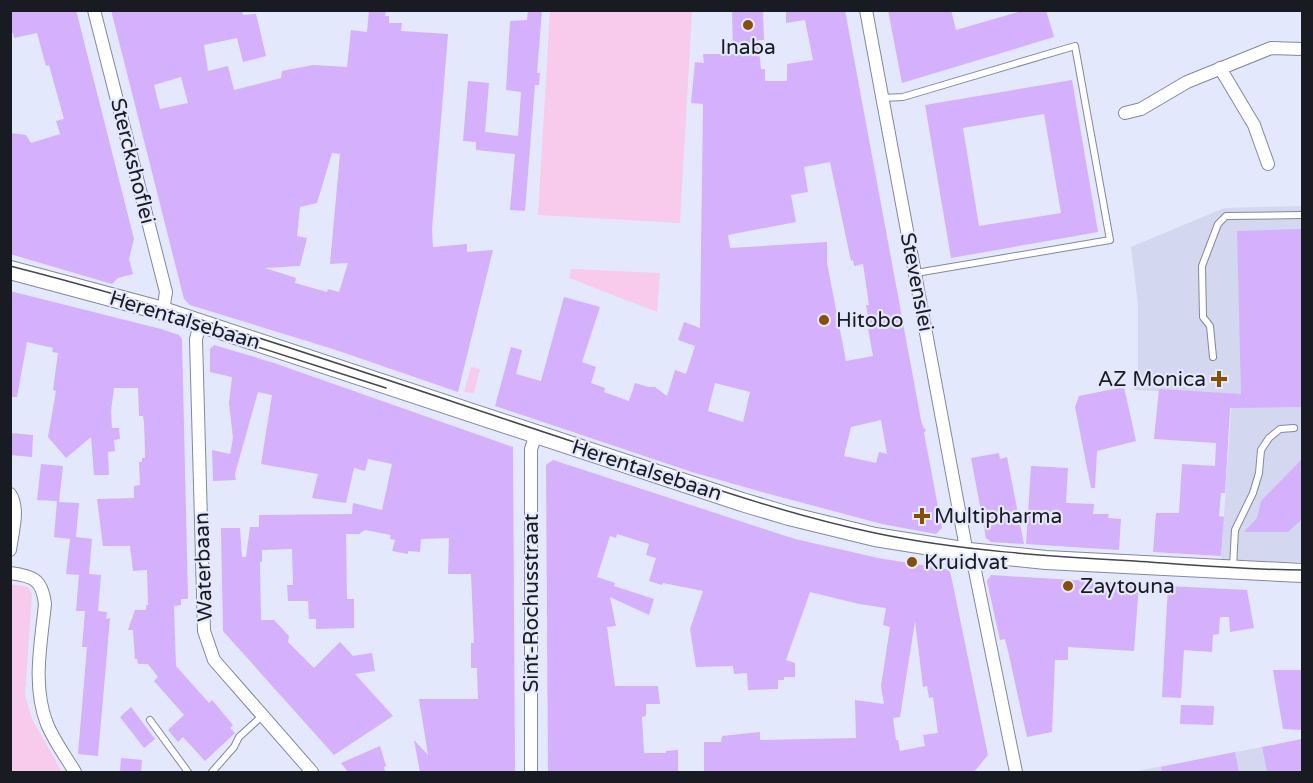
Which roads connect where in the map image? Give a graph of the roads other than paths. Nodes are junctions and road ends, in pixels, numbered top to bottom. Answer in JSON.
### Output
{"nodes":[{"id":1,"x":94,"y":10,"type":"edge"},
{"id":2,"x":866,"y":10,"type":"edge"},
{"id":3,"x":1302,"y":49,"type":"edge"},
{"id":4,"x":1220,"y":68,"type":"junction"},
{"id":5,"x":882,"y":98,"type":"junction"},
{"id":6,"x":1125,"y":113,"type":"dead end"},
{"id":7,"x":1268,"y":164,"type":"dead end"},
{"id":8,"x":1302,"y":215,"type":"edge"},
{"id":9,"x":10,"y":270,"type":"edge"},
{"id":10,"x":916,"y":273,"type":"junction"},
{"id":11,"x":163,"y":311,"type":"junction"},
{"id":12,"x":200,"y":324,"type":"junction"},
{"id":13,"x":1213,"y":357,"type":"dead end"},
{"id":14,"x":1294,"y":428,"type":"dead end"},
{"id":15,"x":536,"y":434,"type":"junction"},
{"id":16,"x":10,"y":494,"type":"edge"},
{"id":17,"x":10,"y":550,"type":"edge"},
{"id":18,"x":969,"y":552,"type":"junction"},
{"id":19,"x":1233,"y":571,"type":"junction"},
{"id":20,"x":10,"y":573,"type":"edge"},
{"id":21,"x":1302,"y":573,"type":"edge"},
{"id":22,"x":262,"y":716,"type":"junction"},
{"id":23,"x":150,"y":720,"type":"dead end"},
{"id":24,"x":75,"y":772,"type":"edge"},
{"id":25,"x":188,"y":772,"type":"edge"},
{"id":26,"x":212,"y":772,"type":"edge"},
{"id":27,"x":312,"y":772,"type":"edge"},
{"id":28,"x":531,"y":772,"type":"edge"},
{"id":29,"x":1016,"y":772,"type":"edge"}],
"edges":[{"from":1,"to":11,"type":"street","name":"Sterckshoflei"},
{"from":2,"to":5,"type":"street","name":"Stevenslei"},
{"from":3,"to":4,"type":"street"},
{"from":4,"to":6,"type":"street"},
{"from":4,"to":7,"type":"street"},
{"from":5,"to":10,"type":"street","name":"Stevenslei"},
{"from":5,"to":10,"type":"lane"},
{"from":8,"to":13,"type":"lane"},
{"from":9,"to":11,"type":"street","name":"Herentalsebaan"},
{"from":10,"to":18,"type":"street","name":"Stevenslei"},
{"from":11,"to":12,"type":"street","name":"Herentalsebaan"},
{"from":12,"to":15,"type":"street","name":"Herentalsebaan"},
{"from":12,"to":22,"type":"street","name":"Waterbaan"},
{"from":14,"to":19,"type":"lane"},
{"from":15,"to":18,"type":"street","name":"Herentalsebaan"},
{"from":15,"to":28,"type":"street","name":"Sint-Rochusstraat"},
{"from":16,"to":17,"type":"street"},
{"from":18,"to":19,"type":"street","name":"Herentalsebaan"},
{"from":18,"to":29,"type":"street","name":"Stevenslei"},
{"from":19,"to":21,"type":"street","name":"Herentalsebaan"},
{"from":20,"to":24,"type":"street"},
{"from":22,"to":26,"type":"lane"},
{"from":22,"to":27,"type":"street","name":"Waterbaan"},
{"from":23,"to":25,"type":"lane"}]}
